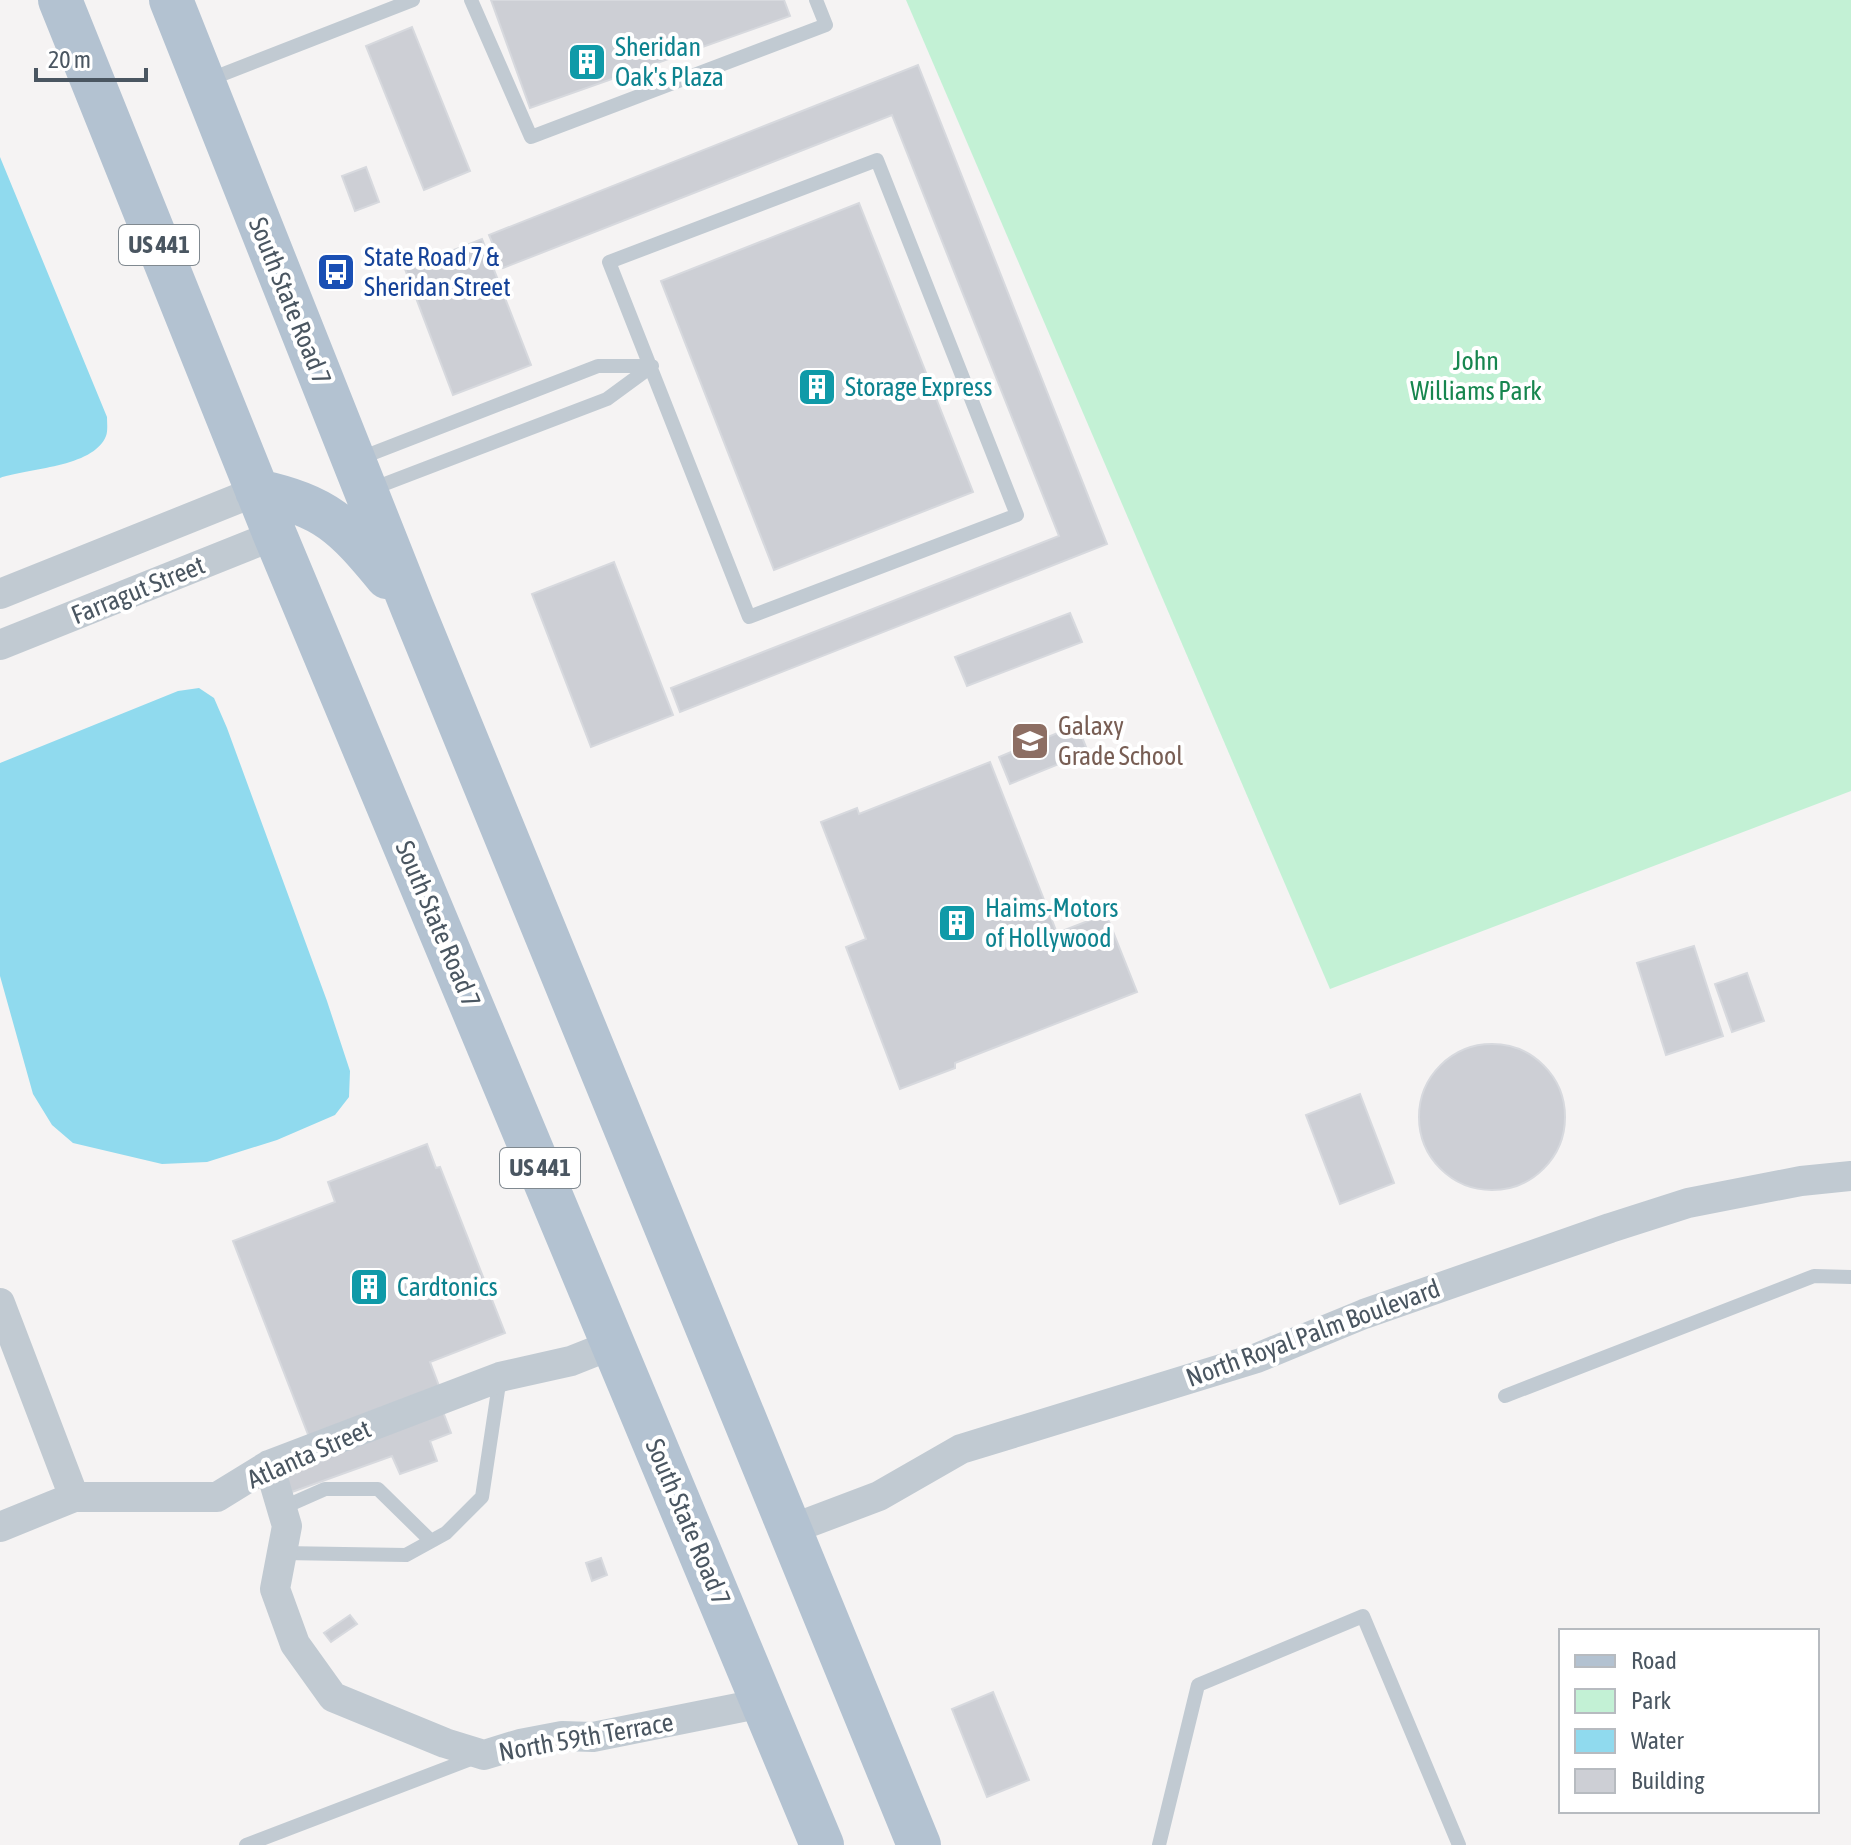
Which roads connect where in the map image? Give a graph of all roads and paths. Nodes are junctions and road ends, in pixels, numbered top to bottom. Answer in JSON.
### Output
{"nodes":[{"id":1,"x":60,"y":0,"type":"edge"},
{"id":2,"x":171,"y":0,"type":"edge"},
{"id":3,"x":413,"y":0,"type":"edge"},
{"id":4,"x":471,"y":0,"type":"edge"},
{"id":5,"x":816,"y":0,"type":"edge"},
{"id":6,"x":204,"y":82,"type":"junction"},
{"id":7,"x":652,"y":366,"type":"junction"},
{"id":8,"x":360,"y":476,"type":"junction"},
{"id":9,"x":257,"y":491,"type":"junction"},
{"id":10,"x":275,"y":535,"type":"junction"},
{"id":11,"x":0,"y":594,"type":"edge"},
{"id":12,"x":412,"y":607,"type":"junction"},
{"id":13,"x":0,"y":645,"type":"edge"},
{"id":14,"x":1851,"y":1176,"type":"edge"},
{"id":15,"x":1851,"y":1277,"type":"edge"},
{"id":16,"x":0,"y":1303,"type":"edge"},
{"id":17,"x":614,"y":1344,"type":"junction"},
{"id":18,"x":500,"y":1377,"type":"junction"},
{"id":19,"x":1505,"y":1396,"type":"dead end"},
{"id":20,"x":269,"y":1465,"type":"junction"},
{"id":21,"x":74,"y":1497,"type":"junction"},
{"id":22,"x":282,"y":1508,"type":"junction"},
{"id":23,"x":0,"y":1527,"type":"edge"},
{"id":24,"x":789,"y":1530,"type":"junction"},
{"id":25,"x":431,"y":1541,"type":"junction"},
{"id":26,"x":282,"y":1553,"type":"junction"},
{"id":27,"x":763,"y":1703,"type":"junction"},
{"id":28,"x":484,"y":1755,"type":"junction"},
{"id":29,"x":246,"y":1845,"type":"edge"},
{"id":30,"x":822,"y":1845,"type":"edge"},
{"id":31,"x":919,"y":1845,"type":"edge"},
{"id":32,"x":1159,"y":1845,"type":"edge"},
{"id":33,"x":1459,"y":1845,"type":"edge"}],
"edges":[{"from":1,"to":9,"type":"main road","name":"South State Road 7","number":"US 441"},
{"from":2,"to":6,"type":"main road","name":"South State Road 7"},
{"from":3,"to":6,"type":"lane"},
{"from":4,"to":5,"type":"lane"},
{"from":6,"to":8,"type":"main road","name":"South State Road 7"},
{"from":7,"to":7,"type":"lane"},
{"from":7,"to":8,"type":"lane"},
{"from":7,"to":8,"type":"lane"},
{"from":8,"to":12,"type":"main road","name":"South State Road 7"},
{"from":9,"to":10,"type":"main road","name":"South State Road 7","number":"US 441"},
{"from":9,"to":11,"type":"street","name":"Farragut Street"},
{"from":9,"to":12,"type":"main road"},
{"from":10,"to":13,"type":"street","name":"Farragut Street"},
{"from":10,"to":17,"type":"main road","name":"South State Road 7","number":"US 441"},
{"from":12,"to":24,"type":"main road","name":"South State Road 7"},
{"from":14,"to":24,"type":"street","name":"North Royal Palm Boulevard"},
{"from":15,"to":19,"type":"lane"},
{"from":16,"to":21,"type":"street"},
{"from":17,"to":18,"type":"street","name":"Atlanta Street"},
{"from":17,"to":27,"type":"main road","name":"South State Road 7","number":"US 441"},
{"from":18,"to":20,"type":"street","name":"Atlanta Street"},
{"from":18,"to":25,"type":"lane"},
{"from":20,"to":21,"type":"street","name":"Atlanta Street"},
{"from":20,"to":22,"type":"street","name":"North 59th Terrace"},
{"from":21,"to":23,"type":"street","name":"Atlanta Street"},
{"from":22,"to":25,"type":"lane"},
{"from":22,"to":26,"type":"street","name":"North 59th Terrace"},
{"from":24,"to":31,"type":"main road","name":"South State Road 7"},
{"from":25,"to":26,"type":"lane"},
{"from":26,"to":28,"type":"street","name":"North 59th Terrace"},
{"from":27,"to":28,"type":"street","name":"North 59th Terrace"},
{"from":27,"to":30,"type":"main road","name":"South State Road 7","number":"US 441"},
{"from":28,"to":29,"type":"lane"},
{"from":32,"to":33,"type":"lane"}]}
